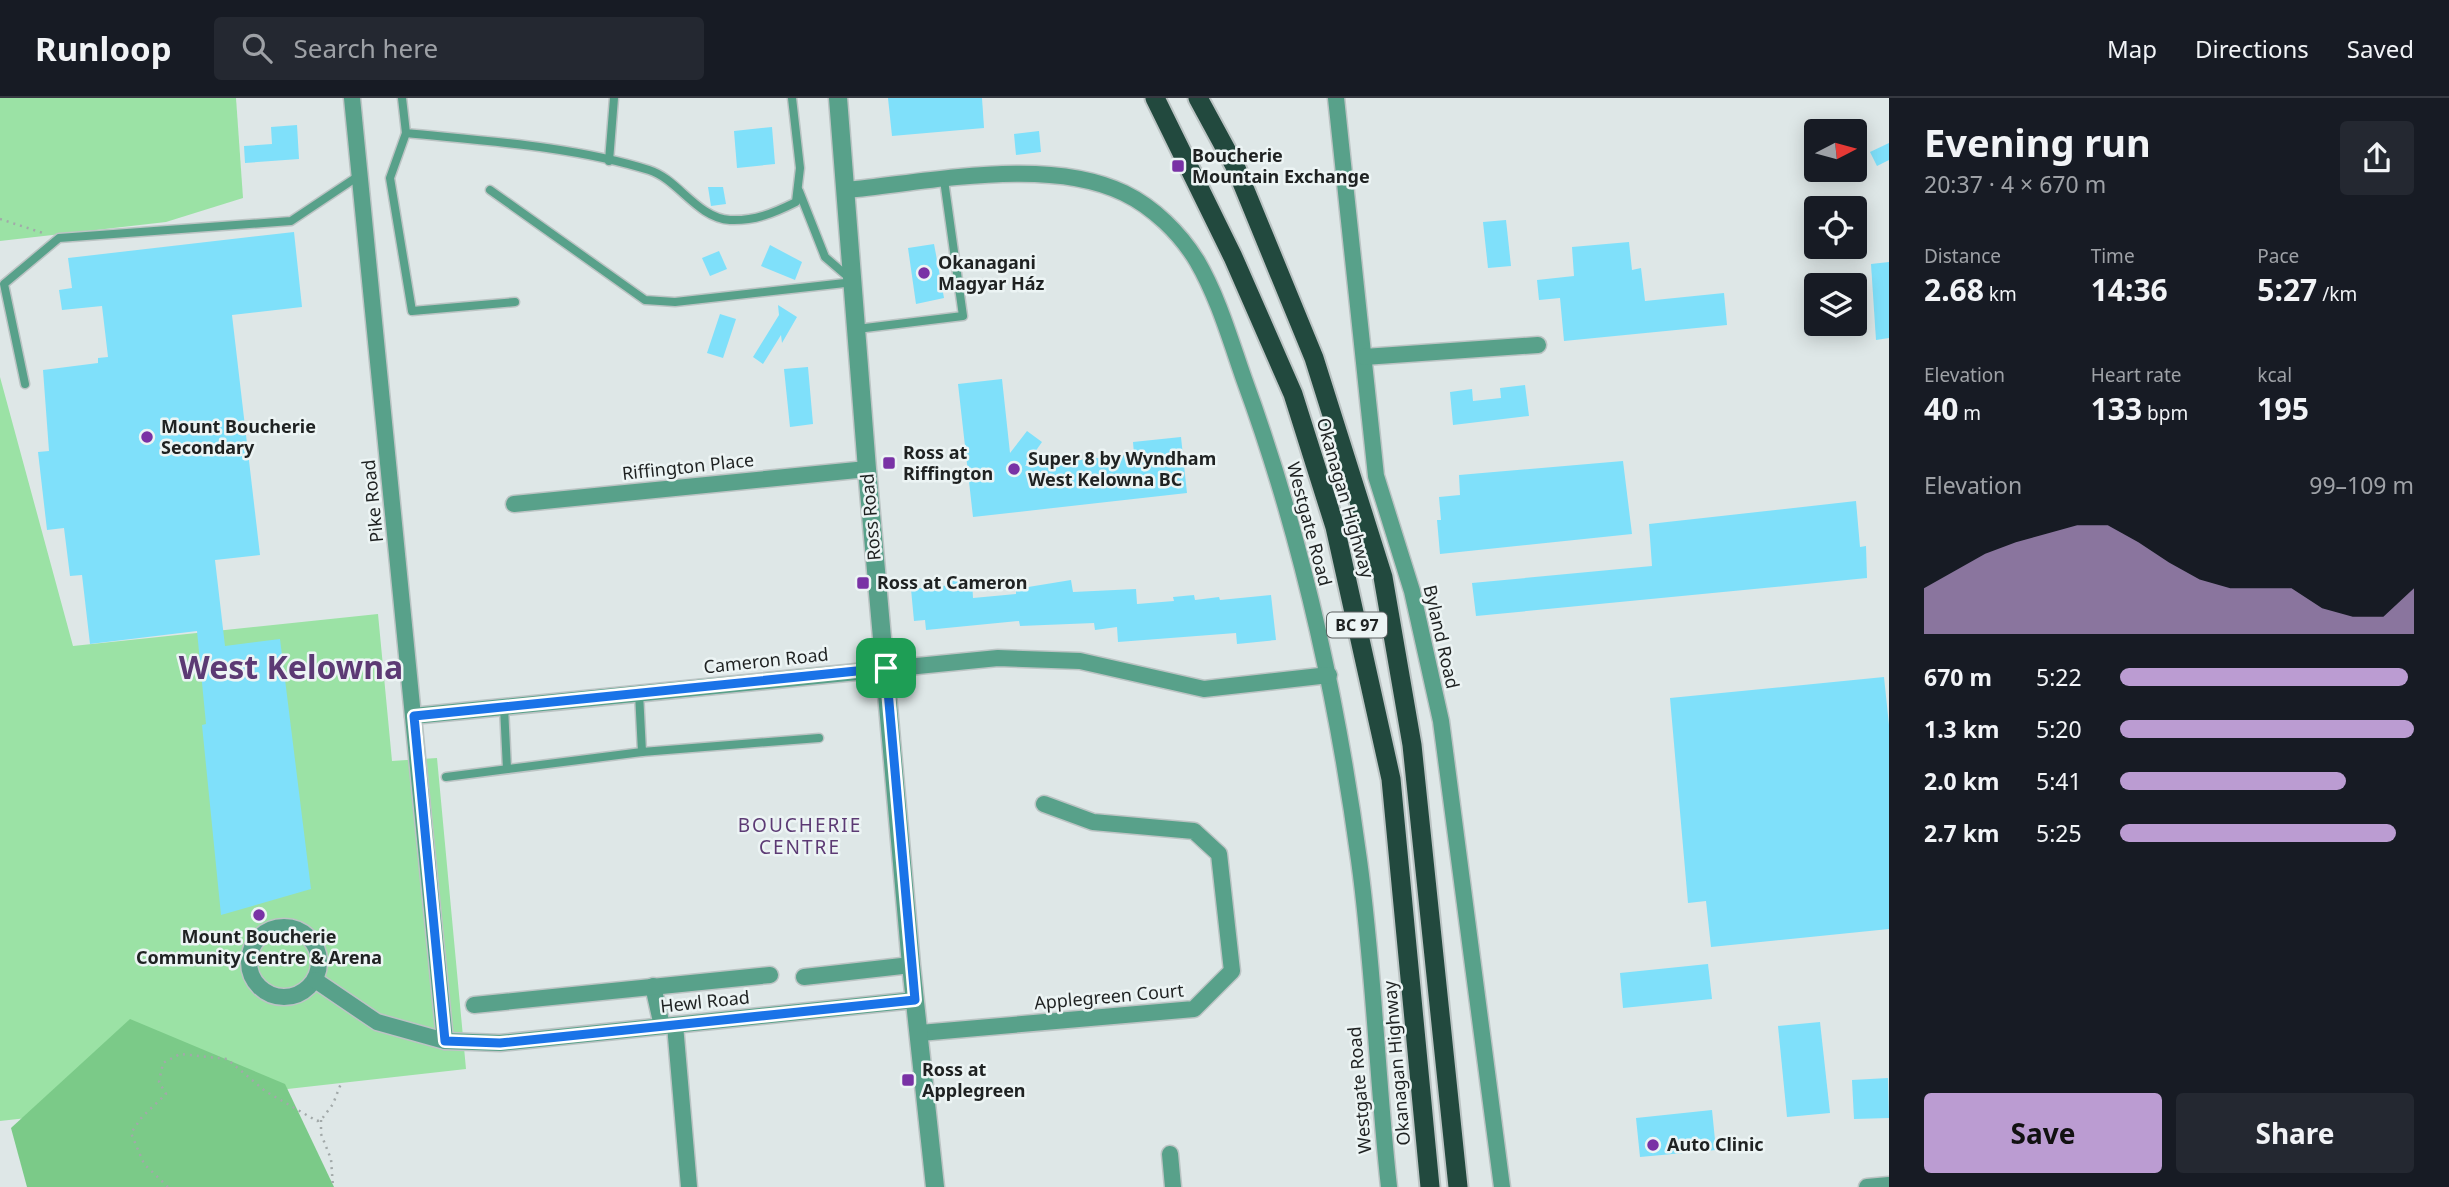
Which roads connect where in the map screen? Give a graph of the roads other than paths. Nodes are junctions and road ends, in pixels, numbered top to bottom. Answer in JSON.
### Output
{"nodes":[{"id":1,"x":352,"y":98,"type":"edge"},
{"id":2,"x":402,"y":98,"type":"edge"},
{"id":3,"x":614,"y":98,"type":"edge"},
{"id":4,"x":792,"y":98,"type":"edge"},
{"id":5,"x":838,"y":98,"type":"edge"},
{"id":6,"x":1155,"y":98,"type":"edge"},
{"id":7,"x":1198,"y":98,"type":"edge"},
{"id":8,"x":1336,"y":98,"type":"edge"},
{"id":9,"x":406,"y":133,"type":"junction"},
{"id":10,"x":609,"y":161,"type":"junction"},
{"id":11,"x":359,"y":175,"type":"junction"},
{"id":12,"x":944,"y":180,"type":"junction"},
{"id":13,"x":797,"y":189,"type":"junction"},
{"id":14,"x":490,"y":190,"type":"dead end"},
{"id":15,"x":847,"y":190,"type":"junction"},
{"id":16,"x":853,"y":282,"type":"junction"},
{"id":17,"x":514,"y":302,"type":"dead end"},
{"id":18,"x":857,"y":329,"type":"junction"},
{"id":19,"x":1538,"y":345,"type":"dead end"},
{"id":20,"x":1364,"y":357,"type":"junction"},
{"id":21,"x":25,"y":384,"type":"dead end"},
{"id":22,"x":867,"y":469,"type":"junction"},
{"id":23,"x":514,"y":504,"type":"dead end"},
{"id":24,"x":886,"y":668,"type":"junction"},
{"id":25,"x":1329,"y":675,"type":"junction"},
{"id":26,"x":639,"y":693,"type":"junction"},
{"id":27,"x":504,"y":707,"type":"junction"},
{"id":28,"x":414,"y":716,"type":"junction"},
{"id":29,"x":819,"y":738,"type":"dead end"},
{"id":30,"x":642,"y":752,"type":"junction"},
{"id":31,"x":507,"y":769,"type":"junction"},
{"id":32,"x":446,"y":777,"type":"dead end"},
{"id":33,"x":1044,"y":804,"type":"dead end"},
{"id":34,"x":911,"y":965,"type":"junction"},
{"id":35,"x":770,"y":975,"type":"dead end"},
{"id":36,"x":804,"y":976,"type":"dead end"},
{"id":37,"x":315,"y":980,"type":"junction"},
{"id":38,"x":653,"y":986,"type":"junction"},
{"id":39,"x":915,"y":1000,"type":"junction"},
{"id":40,"x":474,"y":1005,"type":"dead end"},
{"id":41,"x":668,"y":1026,"type":"junction"},
{"id":42,"x":920,"y":1033,"type":"junction"},
{"id":43,"x":445,"y":1041,"type":"junction"},
{"id":44,"x":1170,"y":1154,"type":"dead end"},
{"id":45,"x":1889,"y":1185,"type":"edge"},
{"id":46,"x":689,"y":1187,"type":"edge"},
{"id":47,"x":935,"y":1187,"type":"edge"},
{"id":48,"x":1173,"y":1187,"type":"edge"},
{"id":49,"x":1389,"y":1187,"type":"edge"},
{"id":50,"x":1430,"y":1187,"type":"edge"},
{"id":51,"x":1458,"y":1187,"type":"edge"},
{"id":52,"x":1502,"y":1187,"type":"edge"},
{"id":53,"x":1867,"y":1187,"type":"edge"}],
"edges":[{"from":1,"to":11,"type":"street","name":"Pike Road"},
{"from":2,"to":9,"type":"lane"},
{"from":3,"to":10,"type":"lane"},
{"from":4,"to":13,"type":"lane"},
{"from":5,"to":15,"type":"street","name":"Ross Road"},
{"from":6,"to":50,"type":"highway","name":"Okanagan Highway","number":"BC 97"},
{"from":7,"to":51,"type":"highway","name":"Okanagan Highway","number":"BC 97"},
{"from":8,"to":20,"type":"street","name":"Byland Road"},
{"from":9,"to":10,"type":"lane"},
{"from":9,"to":17,"type":"lane"},
{"from":10,"to":13,"type":"lane"},
{"from":11,"to":21,"type":"lane"},
{"from":11,"to":28,"type":"street","name":"Pike Road"},
{"from":12,"to":15,"type":"street","name":"Westgate Road"},
{"from":12,"to":18,"type":"lane"},
{"from":12,"to":25,"type":"street","name":"Westgate Road"},
{"from":13,"to":16,"type":"lane"},
{"from":14,"to":16,"type":"lane"},
{"from":15,"to":16,"type":"street","name":"Ross Road"},
{"from":16,"to":18,"type":"street","name":"Ross Road"},
{"from":18,"to":22,"type":"street","name":"Ross Road"},
{"from":19,"to":20,"type":"street"},
{"from":20,"to":52,"type":"street","name":"Byland Road"},
{"from":22,"to":23,"type":"street","name":"Riffington Place"},
{"from":22,"to":24,"type":"street","name":"Ross Road"},
{"from":24,"to":25,"type":"street","name":"Cameron Road"},
{"from":24,"to":26,"type":"street","name":"Cameron Road"},
{"from":24,"to":34,"type":"street","name":"Ross Road"},
{"from":25,"to":49,"type":"street","name":"Westgate Road"},
{"from":26,"to":27,"type":"street","name":"Cameron Road"},
{"from":26,"to":30,"type":"lane"},
{"from":27,"to":28,"type":"street","name":"Cameron Road"},
{"from":27,"to":31,"type":"lane"},
{"from":28,"to":43,"type":"street","name":"Pike Road"},
{"from":29,"to":30,"type":"lane"},
{"from":30,"to":31,"type":"lane"},
{"from":31,"to":32,"type":"lane"},
{"from":33,"to":42,"type":"street","name":"Applegreen Court"},
{"from":34,"to":36,"type":"street"},
{"from":34,"to":39,"type":"street","name":"Ross Road"},
{"from":35,"to":38,"type":"street","name":"Hewl Road"},
{"from":37,"to":37,"type":"street"},
{"from":37,"to":43,"type":"street","name":"Hewl Road"},
{"from":38,"to":40,"type":"street","name":"Hewl Road"},
{"from":38,"to":41,"type":"street"},
{"from":39,"to":41,"type":"street","name":"Hewl Road"},
{"from":39,"to":42,"type":"street","name":"Ross Road"},
{"from":41,"to":43,"type":"street","name":"Hewl Road"},
{"from":41,"to":46,"type":"street"},
{"from":42,"to":47,"type":"street","name":"Ross Road"},
{"from":44,"to":48,"type":"street"},
{"from":45,"to":53,"type":"street"}]}
